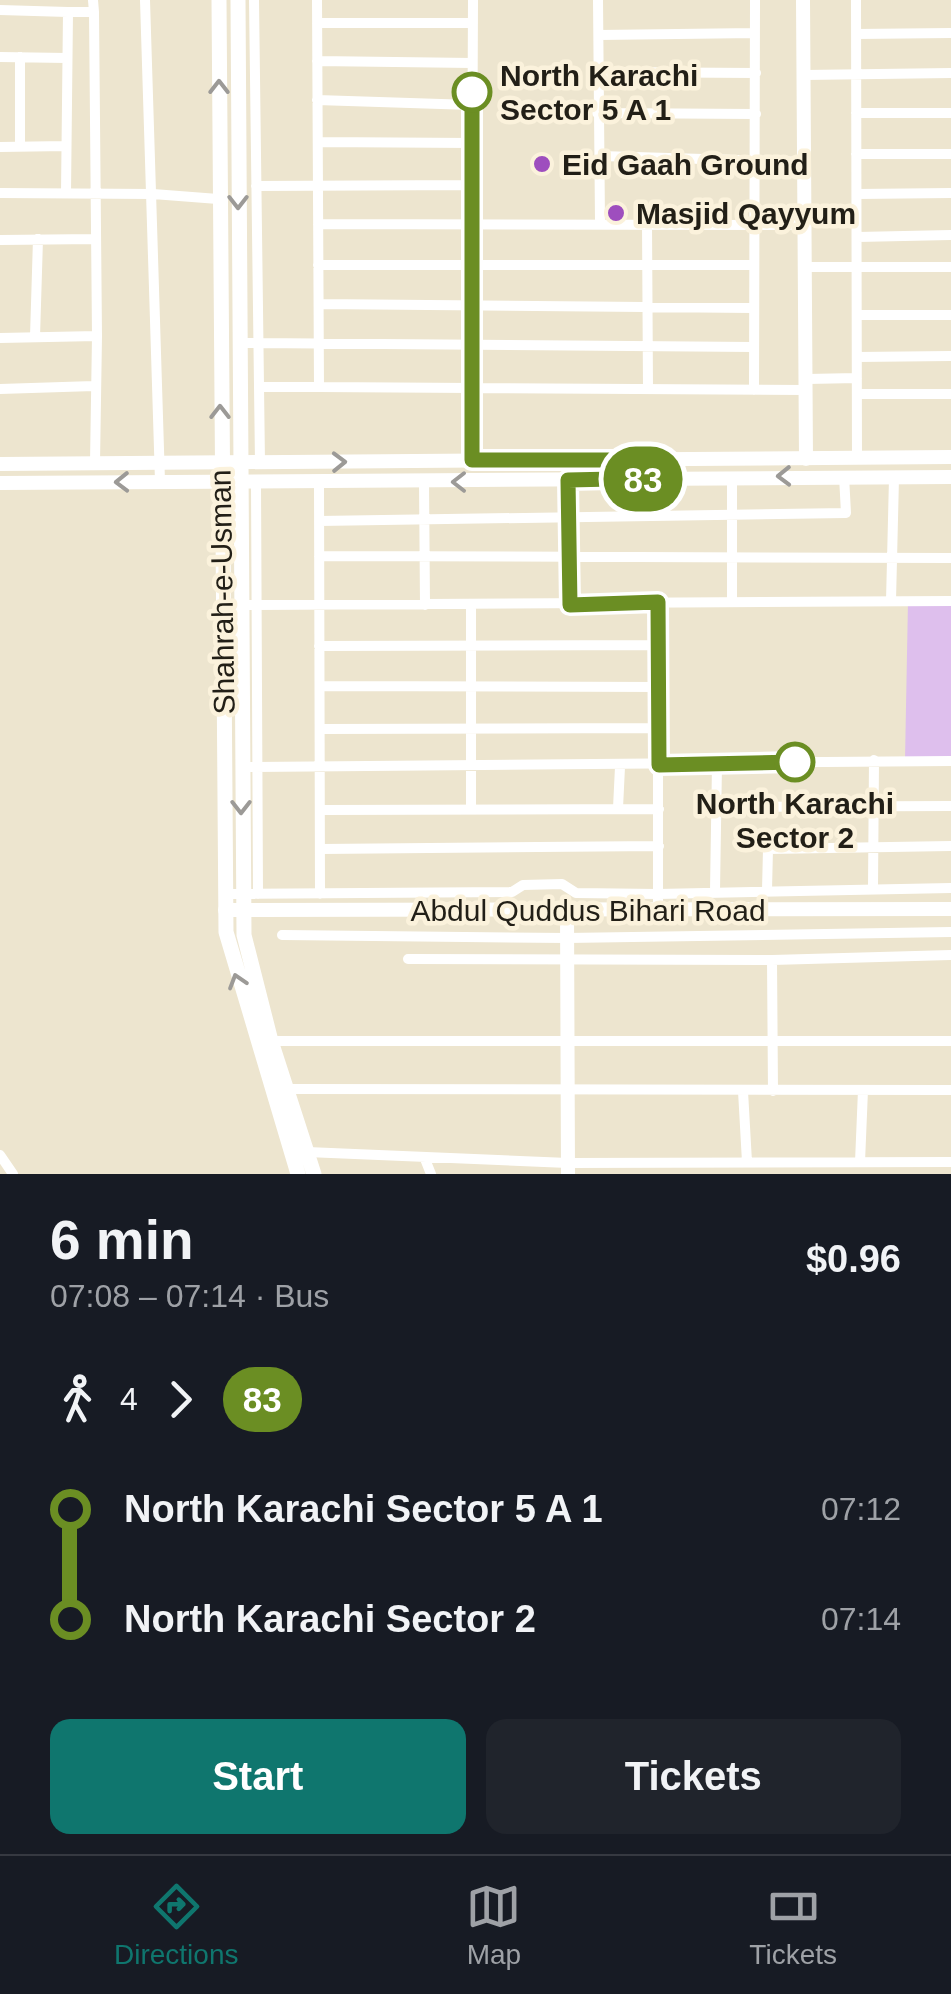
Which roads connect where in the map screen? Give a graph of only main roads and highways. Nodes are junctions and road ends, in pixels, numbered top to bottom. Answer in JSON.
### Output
{"nodes":[{"id":1,"x":219,"y":0,"type":"edge"},
{"id":2,"x":238,"y":0,"type":"edge"},
{"id":3,"x":803,"y":0,"type":"edge"},
{"id":4,"x":916,"y":457,"type":"junction"},
{"id":5,"x":951,"y":457,"type":"edge"},
{"id":6,"x":806,"y":459,"type":"junction"},
{"id":7,"x":658,"y":460,"type":"junction"},
{"id":8,"x":397,"y":461,"type":"junction"},
{"id":9,"x":241,"y":463,"type":"junction"},
{"id":10,"x":0,"y":464,"type":"edge"},
{"id":11,"x":220,"y":464,"type":"junction"},
{"id":12,"x":951,"y":476,"type":"edge"},
{"id":13,"x":916,"y":477,"type":"junction"},
{"id":14,"x":659,"y":478,"type":"junction"},
{"id":15,"x":398,"y":482,"type":"junction"},
{"id":16,"x":0,"y":483,"type":"edge"},
{"id":17,"x":219,"y":483,"type":"junction"},
{"id":18,"x":249,"y":483,"type":"junction"},
{"id":19,"x":238,"y":900,"type":"junction"},
{"id":20,"x":951,"y":909,"type":"edge"},
{"id":21,"x":567,"y":912,"type":"junction"},
{"id":22,"x":568,"y":1168,"type":"edge"},
{"id":23,"x":298,"y":1174,"type":"edge"},
{"id":24,"x":314,"y":1174,"type":"edge"}],
"edges":[{"from":11,"to":1,"type":"main road","name":"Shahrah-e-Usman","one_way":true},
{"from":2,"to":9,"type":"main road","name":"Shahrah-e-Usman","one_way":true},
{"from":3,"to":6,"type":"main road"},
{"from":4,"to":5,"type":"main road"},
{"from":4,"to":6,"type":"main road"},
{"from":4,"to":13,"type":"main road"},
{"from":6,"to":7,"type":"main road"},
{"from":7,"to":8,"type":"main road"},
{"from":7,"to":14,"type":"main road"},
{"from":9,"to":8,"type":"main road","one_way":true},
{"from":8,"to":15,"type":"main road"},
{"from":9,"to":11,"type":"main road"},
{"from":9,"to":18,"type":"main road","name":"Shahrah-e-Usman"},
{"from":10,"to":11,"type":"main road"},
{"from":11,"to":17,"type":"main road","name":"Shahrah-e-Usman"},
{"from":12,"to":13,"type":"main road"},
{"from":13,"to":14,"type":"main road","one_way":true},
{"from":14,"to":15,"type":"main road","one_way":true},
{"from":15,"to":18,"type":"main road"},
{"from":17,"to":16,"type":"main road","one_way":true},
{"from":17,"to":18,"type":"main road"},
{"from":17,"to":19,"type":"main road","name":"Shahrah-e-Usman"},
{"from":18,"to":19,"type":"main road","name":"Shahrah-e-Usman"},
{"from":19,"to":21,"type":"main road","name":"Abdul Quddus Bihari Road"},
{"from":23,"to":19,"type":"main road","name":"Shahrah-e-Usman","one_way":true},
{"from":19,"to":24,"type":"main road","name":"Shahrah-e-Usman"},
{"from":20,"to":21,"type":"main road","name":"Abdul Quddus Bihari Road"},
{"from":21,"to":22,"type":"main road"}]}
